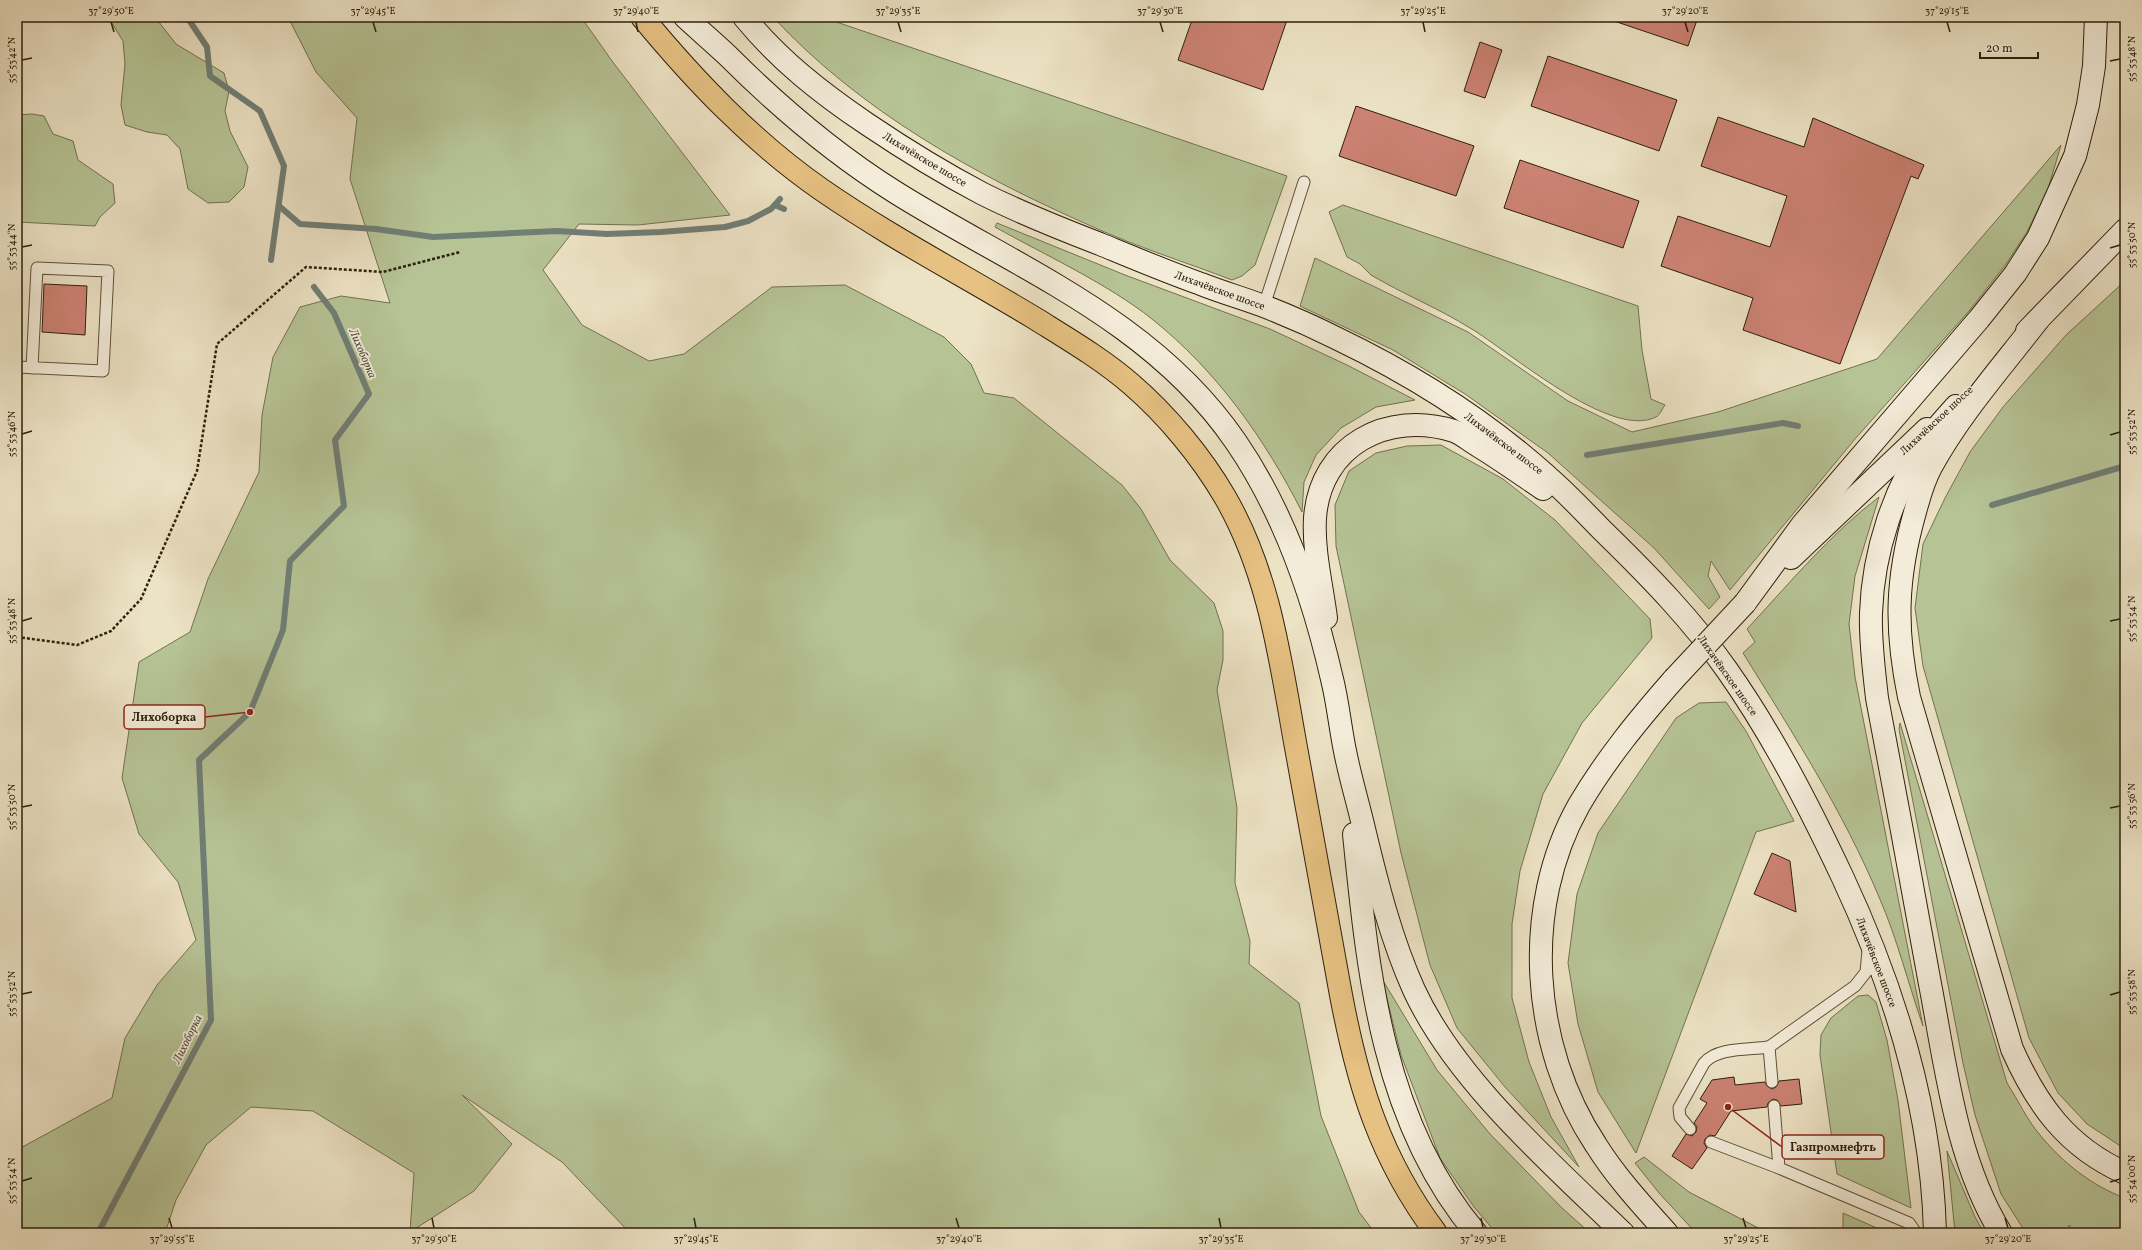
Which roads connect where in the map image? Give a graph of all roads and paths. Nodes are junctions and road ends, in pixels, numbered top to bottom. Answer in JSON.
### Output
{"nodes":[{"id":1,"x":642,"y":17,"type":"edge"},
{"id":2,"x":685,"y":17,"type":"edge"},
{"id":3,"x":696,"y":17,"type":"edge"},
{"id":4,"x":744,"y":17,"type":"edge"},
{"id":5,"x":2096,"y":17,"type":"edge"},
{"id":6,"x":726,"y":54,"type":"junction"},
{"id":7,"x":1304,"y":182,"type":"dead end"},
{"id":8,"x":2125,"y":230,"type":"edge"},
{"id":9,"x":460,"y":252,"type":"dead end"},
{"id":10,"x":1264,"y":306,"type":"junction"},
{"id":11,"x":2038,"y":320,"type":"junction"},
{"id":12,"x":17,"y":367,"type":"edge"},
{"id":13,"x":32,"y":368,"type":"junction"},
{"id":14,"x":1971,"y":388,"type":"junction"},
{"id":15,"x":1598,"y":526,"type":"junction"},
{"id":16,"x":1747,"y":601,"type":"junction"},
{"id":17,"x":17,"y":636,"type":"edge"},
{"id":18,"x":1333,"y":680,"type":"junction"},
{"id":19,"x":1345,"y":751,"type":"junction"},
{"id":20,"x":1862,"y":923,"type":"junction"},
{"id":21,"x":1769,"y":1048,"type":"junction"},
{"id":22,"x":1772,"y":1082,"type":"dead end"},
{"id":23,"x":1774,"y":1106,"type":"dead end"},
{"id":24,"x":1690,"y":1129,"type":"dead end"},
{"id":25,"x":1711,"y":1142,"type":"dead end"},
{"id":26,"x":1779,"y":1168,"type":"junction"},
{"id":27,"x":2125,"y":1173,"type":"edge"},
{"id":28,"x":1436,"y":1233,"type":"edge"},
{"id":29,"x":1476,"y":1233,"type":"edge"},
{"id":30,"x":1623,"y":1233,"type":"edge"},
{"id":31,"x":1667,"y":1233,"type":"edge"},
{"id":32,"x":1916,"y":1233,"type":"edge"},
{"id":33,"x":1935,"y":1233,"type":"edge"},
{"id":34,"x":2001,"y":1233,"type":"edge"}],
"edges":[{"from":1,"to":28,"type":"highway"},
{"from":2,"to":6,"type":"main road"},
{"from":3,"to":6,"type":"main road"},
{"from":4,"to":10,"type":"main road","name":"Лихачёвское шоссе"},
{"from":5,"to":16,"type":"main road"},
{"from":6,"to":18,"type":"main road"},
{"from":7,"to":10,"type":"lane"},
{"from":8,"to":11,"type":"main road","name":"Лихачёвское шоссе"},
{"from":9,"to":17,"type":"path"},
{"from":10,"to":15,"type":"main road","name":"Лихачёвское шоссе"},
{"from":11,"to":14,"type":"main road","name":"Лихачёвское шоссе"},
{"from":11,"to":27,"type":"main road"},
{"from":12,"to":13,"type":"lane"},
{"from":13,"to":13,"type":"lane"},
{"from":14,"to":16,"type":"main road","name":"Лихачёвское шоссе"},
{"from":14,"to":34,"type":"main road"},
{"from":15,"to":18,"type":"main road"},
{"from":15,"to":20,"type":"main road","name":"Лихачёвское шоссе"},
{"from":16,"to":31,"type":"main road","bridge":true},
{"from":18,"to":19,"type":"main road"},
{"from":19,"to":29,"type":"main road"},
{"from":19,"to":30,"type":"main road"},
{"from":20,"to":21,"type":"lane"},
{"from":20,"to":33,"type":"main road","name":"Лихачёвское шоссе"},
{"from":21,"to":22,"type":"lane"},
{"from":21,"to":24,"type":"lane"},
{"from":23,"to":26,"type":"lane"},
{"from":25,"to":26,"type":"lane"},
{"from":26,"to":32,"type":"lane"}]}
